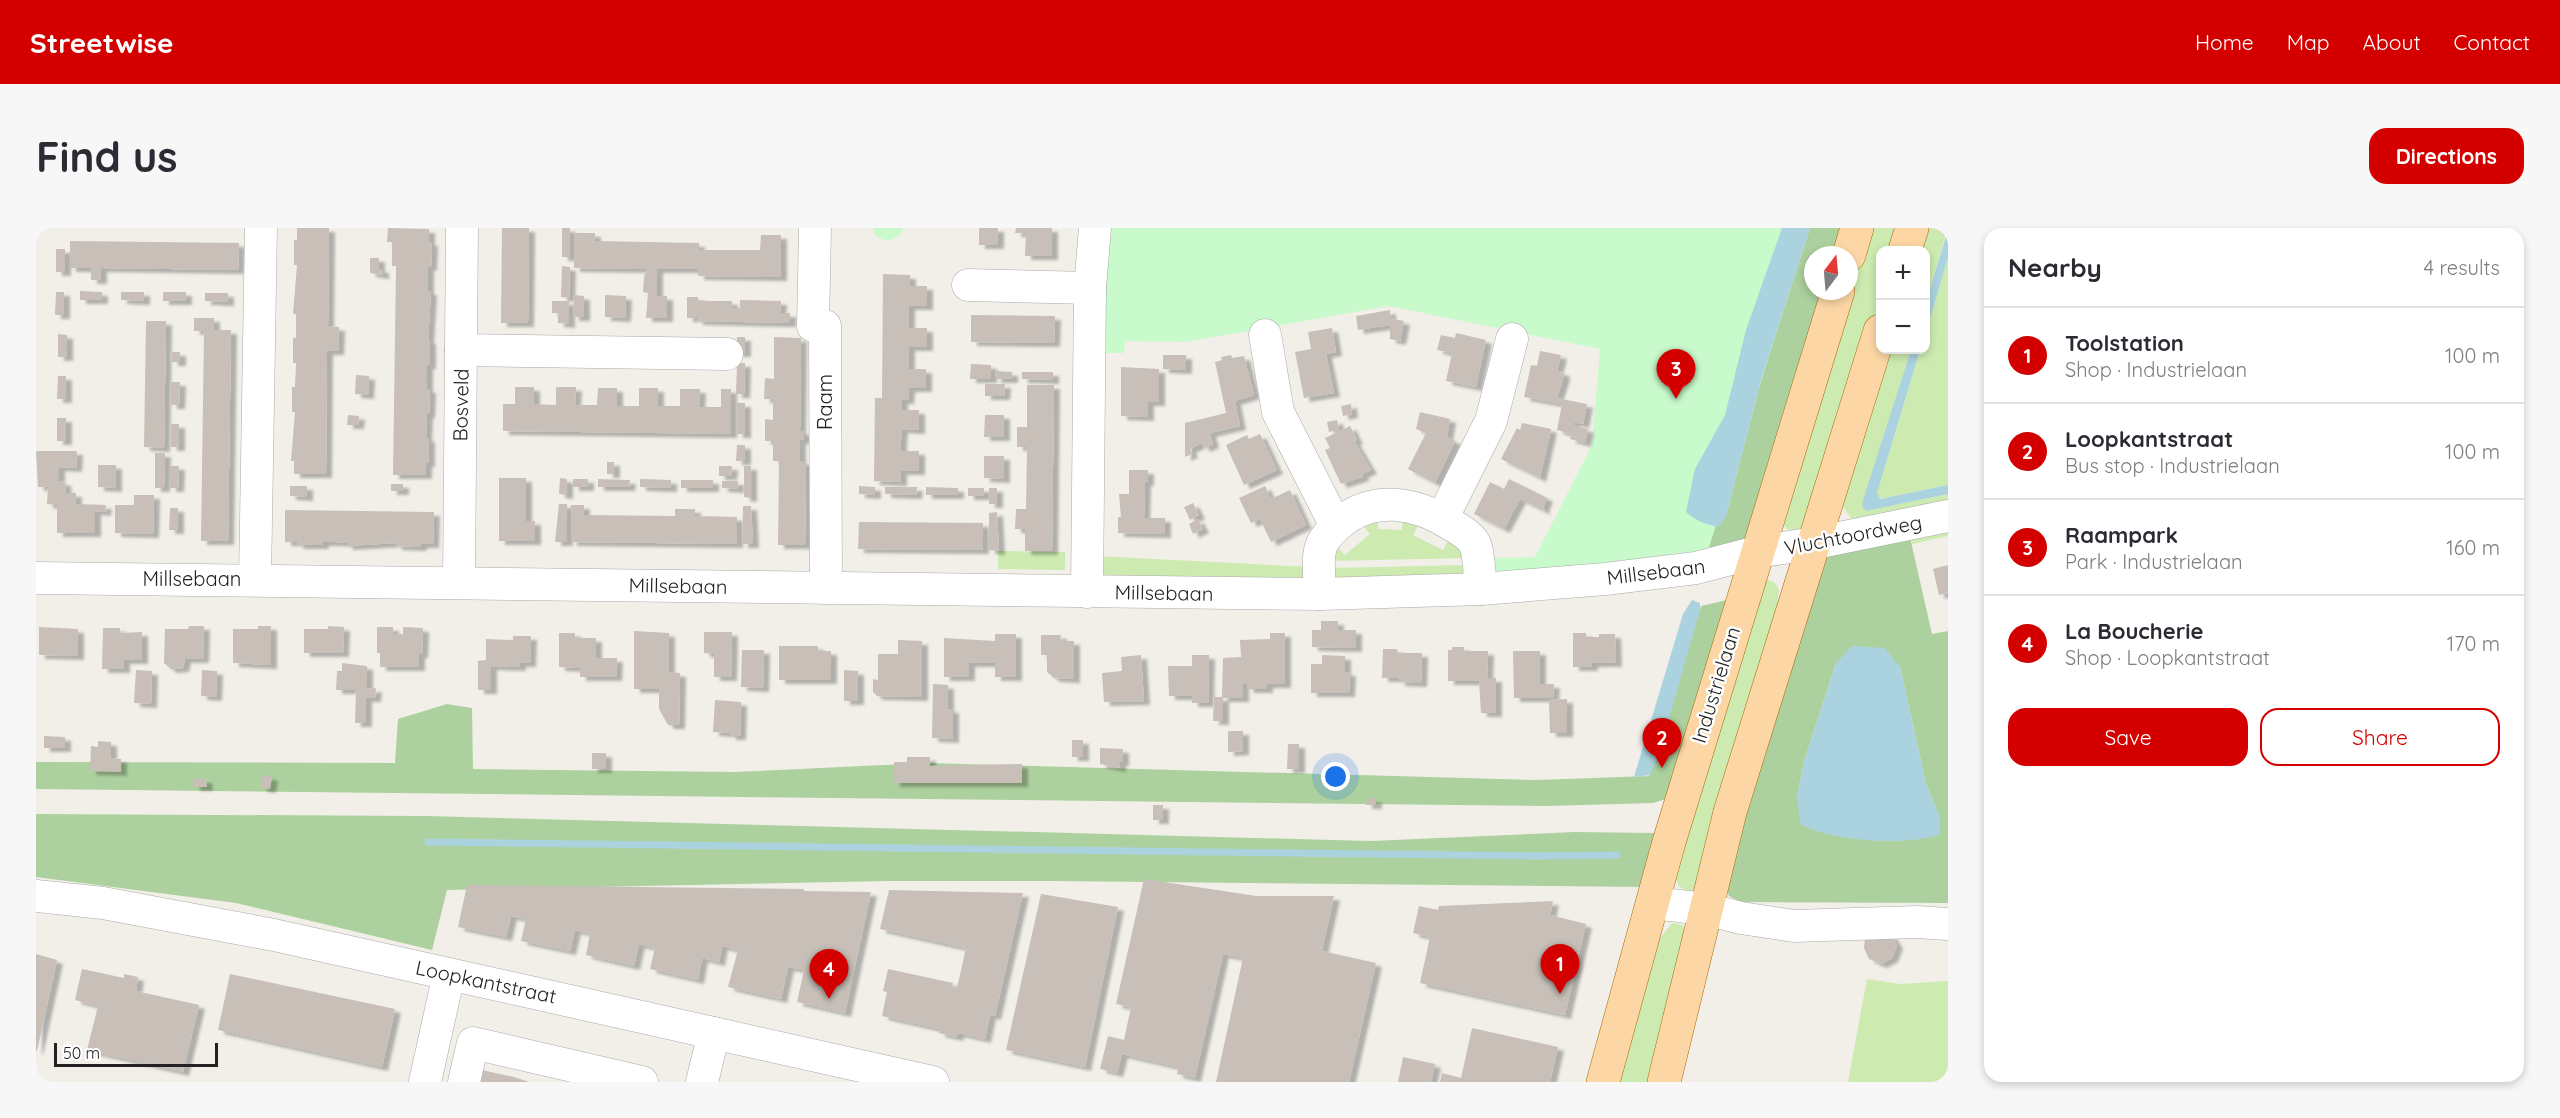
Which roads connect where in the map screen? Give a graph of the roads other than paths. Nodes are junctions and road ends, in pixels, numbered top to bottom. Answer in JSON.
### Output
{"nodes":[{"id":1,"x":261,"y":228,"type":"edge"},
{"id":2,"x":462,"y":228,"type":"edge"},
{"id":3,"x":815,"y":228,"type":"edge"},
{"id":4,"x":1095,"y":228,"type":"edge"},
{"id":5,"x":1857,"y":228,"type":"edge"},
{"id":6,"x":1912,"y":228,"type":"edge"},
{"id":7,"x":1852,"y":246,"type":"edge"},
{"id":8,"x":1906,"y":246,"type":"edge"},
{"id":9,"x":968,"y":285,"type":"dead end"},
{"id":10,"x":1090,"y":288,"type":"junction"},
{"id":11,"x":1835,"y":300,"type":"edge"},
{"id":12,"x":1265,"y":335,"type":"dead end"},
{"id":13,"x":1512,"y":339,"type":"dead end"},
{"id":14,"x":1876,"y":348,"type":"edge"},
{"id":15,"x":461,"y":350,"type":"junction"},
{"id":16,"x":727,"y":354,"type":"dead end"},
{"id":17,"x":1948,"y":516,"type":"edge"},
{"id":18,"x":1442,"y":519,"type":"junction"},
{"id":19,"x":1336,"y":526,"type":"junction"},
{"id":20,"x":1815,"y":543,"type":"junction"},
{"id":21,"x":1757,"y":552,"type":"junction"},
{"id":22,"x":36,"y":578,"type":"edge"},
{"id":23,"x":255,"y":579,"type":"junction"},
{"id":24,"x":459,"y":582,"type":"junction"},
{"id":25,"x":826,"y":588,"type":"junction"},
{"id":26,"x":1481,"y":590,"type":"junction"},
{"id":27,"x":1087,"y":592,"type":"junction"},
{"id":28,"x":1320,"y":594,"type":"junction"},
{"id":29,"x":36,"y":896,"type":"edge"},
{"id":30,"x":1652,"y":903,"type":"junction"},
{"id":31,"x":1706,"y":909,"type":"junction"},
{"id":32,"x":1948,"y":924,"type":"edge"},
{"id":33,"x":449,"y":974,"type":"junction"},
{"id":34,"x":714,"y":1033,"type":"junction"},
{"id":35,"x":425,"y":1082,"type":"edge"},
{"id":36,"x":464,"y":1082,"type":"edge"},
{"id":37,"x":642,"y":1082,"type":"edge"},
{"id":38,"x":702,"y":1082,"type":"edge"},
{"id":39,"x":933,"y":1082,"type":"edge"},
{"id":40,"x":1603,"y":1082,"type":"edge"},
{"id":41,"x":1664,"y":1082,"type":"edge"}],
"edges":[{"from":1,"to":23,"type":"street"},
{"from":2,"to":15,"type":"street","name":"Bosveld"},
{"from":3,"to":25,"type":"street","name":"Raam"},
{"from":4,"to":10,"type":"street"},
{"from":5,"to":7,"type":"main road"},
{"from":6,"to":8,"type":"main road"},
{"from":9,"to":10,"type":"street"},
{"from":10,"to":27,"type":"street"},
{"from":11,"to":21,"type":"main road","name":"Industrielaan"},
{"from":12,"to":19,"type":"street"},
{"from":13,"to":18,"type":"street"},
{"from":14,"to":20,"type":"main road"},
{"from":15,"to":16,"type":"street"},
{"from":15,"to":24,"type":"street","name":"Bosveld"},
{"from":17,"to":20,"type":"street","name":"Vluchtoordweg"},
{"from":18,"to":19,"type":"street"},
{"from":18,"to":26,"type":"street"},
{"from":19,"to":28,"type":"street"},
{"from":20,"to":21,"type":"street","name":"Vluchtoordweg"},
{"from":20,"to":31,"type":"main road"},
{"from":21,"to":26,"type":"street","name":"Millsebaan"},
{"from":21,"to":30,"type":"main road","name":"Industrielaan"},
{"from":22,"to":23,"type":"street","name":"Millsebaan"},
{"from":23,"to":24,"type":"street","name":"Millsebaan"},
{"from":24,"to":25,"type":"street","name":"Millsebaan"},
{"from":25,"to":27,"type":"street","name":"Millsebaan"},
{"from":26,"to":28,"type":"street","name":"Millsebaan"},
{"from":27,"to":28,"type":"street","name":"Millsebaan"},
{"from":29,"to":33,"type":"street","name":"Loopkantstraat"},
{"from":30,"to":31,"type":"street"},
{"from":30,"to":40,"type":"main road","name":"Industrielaan"},
{"from":31,"to":32,"type":"street"},
{"from":31,"to":41,"type":"main road"},
{"from":33,"to":34,"type":"street","name":"Loopkantstraat"},
{"from":33,"to":35,"type":"street"},
{"from":34,"to":38,"type":"street"},
{"from":34,"to":39,"type":"street","name":"Loopkantstraat"},
{"from":36,"to":37,"type":"street"}]}
